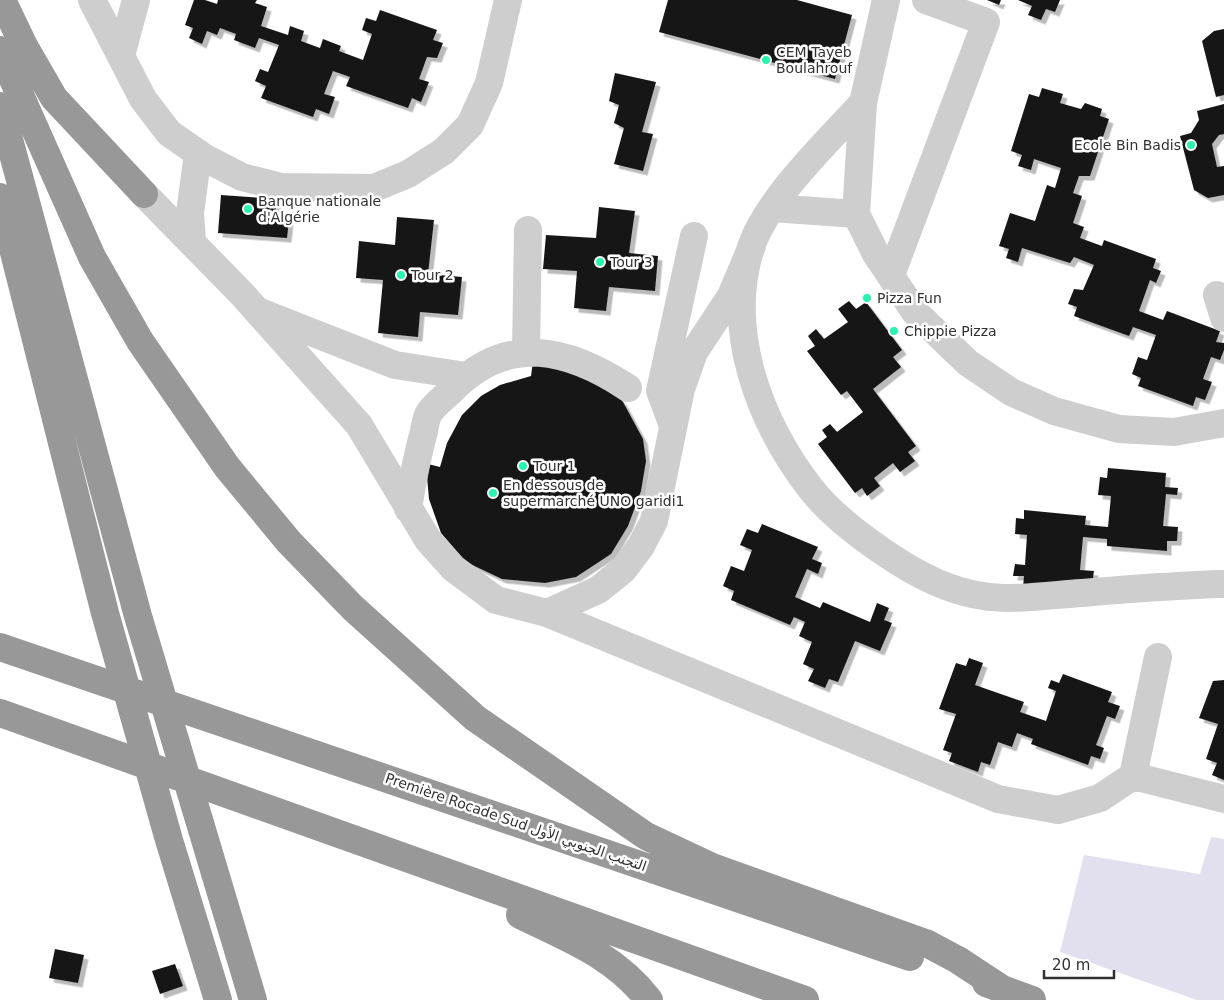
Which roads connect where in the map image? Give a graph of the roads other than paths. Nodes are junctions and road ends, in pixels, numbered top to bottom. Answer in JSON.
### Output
{"nodes":[{"id":1,"x":2,"y":0,"type":"edge"},
{"id":2,"x":92,"y":0,"type":"edge"},
{"id":3,"x":136,"y":0,"type":"edge"},
{"id":4,"x":508,"y":0,"type":"edge"},
{"id":5,"x":886,"y":0,"type":"edge"},
{"id":6,"x":926,"y":0,"type":"edge"},
{"id":7,"x":0,"y":50,"type":"edge"},
{"id":8,"x":121,"y":56,"type":"junction"},
{"id":9,"x":863,"y":103,"type":"junction"},
{"id":10,"x":0,"y":106,"type":"edge"},
{"id":11,"x":198,"y":152,"type":"junction"},
{"id":12,"x":144,"y":194,"type":"joint"},
{"id":13,"x":0,"y":197,"type":"edge"},
{"id":14,"x":772,"y":208,"type":"junction"},
{"id":15,"x":856,"y":214,"type":"junction"},
{"id":16,"x":528,"y":230,"type":"dead end"},
{"id":17,"x":694,"y":236,"type":"dead end"},
{"id":18,"x":192,"y":241,"type":"junction"},
{"id":19,"x":752,"y":246,"type":"junction"},
{"id":20,"x":891,"y":275,"type":"junction"},
{"id":21,"x":254,"y":310,"type":"junction"},
{"id":22,"x":526,"y":351,"type":"junction"},
{"id":23,"x":466,"y":376,"type":"junction"},
{"id":24,"x":628,"y":388,"type":"dead end"},
{"id":25,"x":1224,"y":423,"type":"edge"},
{"id":26,"x":674,"y":429,"type":"junction"},
{"id":27,"x":408,"y":509,"type":"junction"},
{"id":28,"x":1224,"y":584,"type":"edge"},
{"id":29,"x":509,"y":604,"type":"junction"},
{"id":30,"x":546,"y":613,"type":"junction"},
{"id":31,"x":0,"y":647,"type":"edge"},
{"id":32,"x":1158,"y":657,"type":"dead end"},
{"id":33,"x":0,"y":713,"type":"edge"},
{"id":34,"x":1133,"y":776,"type":"junction"},
{"id":35,"x":1224,"y":799,"type":"edge"},
{"id":36,"x":449,"y":874,"type":"junction"},
{"id":37,"x":1002,"y":989,"type":"junction"},
{"id":38,"x":218,"y":1000,"type":"edge"},
{"id":39,"x":253,"y":1000,"type":"edge"},
{"id":40,"x":649,"y":1000,"type":"edge"},
{"id":41,"x":805,"y":1000,"type":"edge"},
{"id":42,"x":1032,"y":1000,"type":"edge"}],
"edges":[{"from":1,"to":12,"type":"highway"},
{"from":2,"to":8,"type":"street"},
{"from":3,"to":8,"type":"street"},
{"from":4,"to":11,"type":"street"},
{"from":5,"to":9,"type":"street"},
{"from":6,"to":20,"type":"street"},
{"from":7,"to":37,"type":"highway"},
{"from":8,"to":11,"type":"street"},
{"from":9,"to":14,"type":"street"},
{"from":9,"to":15,"type":"street"},
{"from":10,"to":39,"type":"highway"},
{"from":11,"to":18,"type":"street"},
{"from":12,"to":18,"type":"street"},
{"from":13,"to":38,"type":"highway"},
{"from":14,"to":15,"type":"street"},
{"from":14,"to":19,"type":"street"},
{"from":15,"to":20,"type":"street"},
{"from":16,"to":22,"type":"street"},
{"from":17,"to":26,"type":"street"},
{"from":18,"to":21,"type":"street"},
{"from":19,"to":26,"type":"street"},
{"from":19,"to":28,"type":"street"},
{"from":20,"to":25,"type":"street"},
{"from":21,"to":23,"type":"street"},
{"from":21,"to":27,"type":"street"},
{"from":22,"to":23,"type":"street"},
{"from":22,"to":24,"type":"street"},
{"from":23,"to":27,"type":"street"},
{"from":26,"to":29,"type":"street"},
{"from":26,"to":30,"type":"street"},
{"from":27,"to":29,"type":"street"},
{"from":29,"to":30,"type":"street"},
{"from":30,"to":34,"type":"street"},
{"from":31,"to":37,"type":"highway","name":"Première Rocade Sud التجنب الجنوبي الأول"},
{"from":32,"to":34,"type":"street"},
{"from":33,"to":36,"type":"highway"},
{"from":34,"to":35,"type":"street"},
{"from":36,"to":40,"type":"highway"},
{"from":36,"to":41,"type":"highway"},
{"from":37,"to":42,"type":"highway","name":"Première Rocade Sud التجنب الجنوبي الأول"}]}
